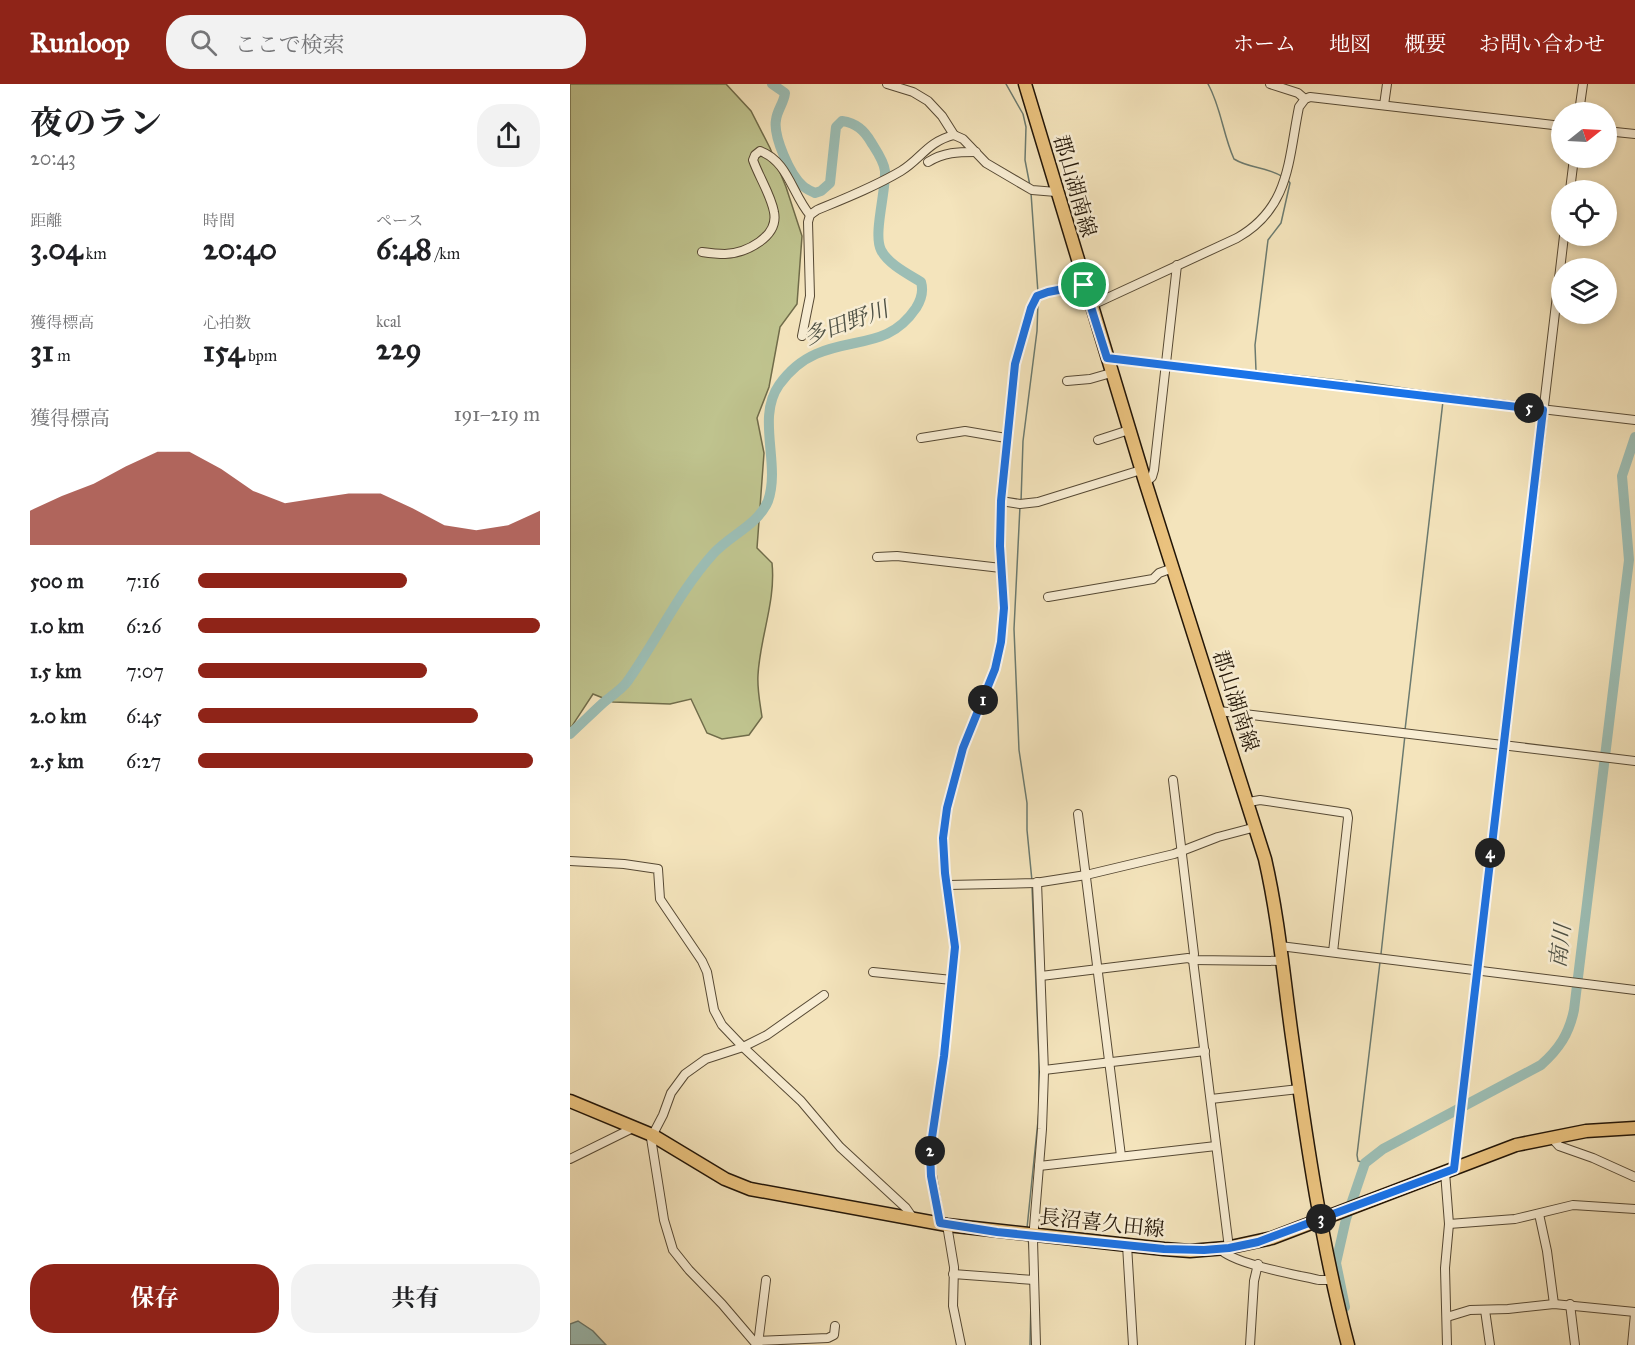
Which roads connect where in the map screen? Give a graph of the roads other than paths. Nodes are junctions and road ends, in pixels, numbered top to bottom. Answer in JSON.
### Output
{"nodes":[{"id":1,"x":887,"y":84,"type":"edge"},
{"id":2,"x":1024,"y":84,"type":"edge"},
{"id":3,"x":1270,"y":84,"type":"edge"},
{"id":4,"x":1387,"y":84,"type":"edge"},
{"id":5,"x":1583,"y":84,"type":"edge"},
{"id":6,"x":898,"y":86,"type":"edge"},
{"id":7,"x":1305,"y":99,"type":"junction"},
{"id":8,"x":1580,"y":102,"type":"edge"},
{"id":9,"x":1384,"y":105,"type":"junction"},
{"id":10,"x":1551,"y":125,"type":"edge"},
{"id":11,"x":1617,"y":132,"type":"edge"},
{"id":12,"x":1635,"y":134,"type":"edge"},
{"id":13,"x":954,"y":135,"type":"junction"},
{"id":14,"x":976,"y":153,"type":"junction"},
{"id":15,"x":928,"y":162,"type":"dead end"},
{"id":16,"x":1056,"y":192,"type":"junction"},
{"id":17,"x":810,"y":215,"type":"junction"},
{"id":18,"x":1563,"y":246,"type":"edge"},
{"id":19,"x":702,"y":252,"type":"dead end"},
{"id":20,"x":1177,"y":265,"type":"junction"},
{"id":21,"x":1084,"y":285,"type":"junction"},
{"id":22,"x":1090,"y":306,"type":"junction"},
{"id":23,"x":802,"y":336,"type":"dead end"},
{"id":24,"x":1107,"y":358,"type":"junction"},
{"id":25,"x":1167,"y":364,"type":"junction"},
{"id":26,"x":1111,"y":373,"type":"junction"},
{"id":27,"x":1067,"y":381,"type":"dead end"},
{"id":28,"x":1543,"y":410,"type":"junction"},
{"id":29,"x":1635,"y":420,"type":"edge"},
{"id":30,"x":1129,"y":430,"type":"junction"},
{"id":31,"x":921,"y":438,"type":"dead end"},
{"id":32,"x":1006,"y":438,"type":"junction"},
{"id":33,"x":1098,"y":440,"type":"dead end"},
{"id":34,"x":1141,"y":470,"type":"junction"},
{"id":35,"x":1145,"y":483,"type":"junction"},
{"id":36,"x":1001,"y":501,"type":"junction"},
{"id":37,"x":877,"y":557,"type":"dead end"},
{"id":38,"x":1001,"y":568,"type":"junction"},
{"id":39,"x":1173,"y":568,"type":"junction"},
{"id":40,"x":1048,"y":597,"type":"dead end"},
{"id":41,"x":1219,"y":711,"type":"junction"},
{"id":42,"x":1503,"y":745,"type":"junction"},
{"id":43,"x":1635,"y":761,"type":"edge"},
{"id":44,"x":1173,"y":780,"type":"dead end"},
{"id":45,"x":1249,"y":802,"type":"junction"},
{"id":46,"x":1078,"y":814,"type":"dead end"},
{"id":47,"x":1256,"y":828,"type":"junction"},
{"id":48,"x":1181,"y":852,"type":"junction"},
{"id":49,"x":570,"y":861,"type":"edge"},
{"id":50,"x":1086,"y":875,"type":"junction"},
{"id":51,"x":1037,"y":882,"type":"junction"},
{"id":52,"x":948,"y":885,"type":"junction"},
{"id":53,"x":1280,"y":946,"type":"junction"},
{"id":54,"x":1332,"y":952,"type":"junction"},
{"id":55,"x":1193,"y":960,"type":"junction"},
{"id":56,"x":1282,"y":961,"type":"junction"},
{"id":57,"x":1097,"y":969,"type":"junction"},
{"id":58,"x":1476,"y":971,"type":"junction"},
{"id":59,"x":873,"y":972,"type":"dead end"},
{"id":60,"x":1041,"y":976,"type":"junction"},
{"id":61,"x":952,"y":980,"type":"junction"},
{"id":62,"x":1635,"y":990,"type":"edge"},
{"id":63,"x":824,"y":995,"type":"dead end"},
{"id":64,"x":743,"y":1047,"type":"junction"},
{"id":65,"x":1205,"y":1051,"type":"junction"},
{"id":66,"x":1109,"y":1061,"type":"junction"},
{"id":67,"x":1044,"y":1070,"type":"junction"},
{"id":68,"x":1299,"y":1089,"type":"junction"},
{"id":69,"x":1211,"y":1099,"type":"junction"},
{"id":70,"x":570,"y":1101,"type":"edge"},
{"id":71,"x":635,"y":1127,"type":"junction"},
{"id":72,"x":1635,"y":1128,"type":"edge"},
{"id":73,"x":652,"y":1135,"type":"junction"},
{"id":74,"x":1551,"y":1137,"type":"junction"},
{"id":75,"x":1216,"y":1146,"type":"junction"},
{"id":76,"x":1121,"y":1156,"type":"junction"},
{"id":77,"x":570,"y":1159,"type":"edge"},
{"id":78,"x":1039,"y":1166,"type":"junction"},
{"id":79,"x":1449,"y":1171,"type":"junction"},
{"id":80,"x":1635,"y":1178,"type":"edge"},
{"id":81,"x":1635,"y":1209,"type":"edge"},
{"id":82,"x":1539,"y":1214,"type":"junction"},
{"id":83,"x":913,"y":1218,"type":"junction"},
{"id":84,"x":1324,"y":1218,"type":"junction"},
{"id":85,"x":943,"y":1224,"type":"junction"},
{"id":86,"x":1449,"y":1224,"type":"junction"},
{"id":87,"x":1034,"y":1236,"type":"junction"},
{"id":88,"x":1127,"y":1245,"type":"junction"},
{"id":89,"x":1224,"y":1249,"type":"junction"},
{"id":90,"x":1258,"y":1264,"type":"junction"},
{"id":91,"x":953,"y":1274,"type":"junction"},
{"id":92,"x":766,"y":1280,"type":"dead end"},
{"id":93,"x":1034,"y":1280,"type":"junction"},
{"id":94,"x":1331,"y":1280,"type":"junction"},
{"id":95,"x":1554,"y":1304,"type":"junction"},
{"id":96,"x":1570,"y":1304,"type":"junction"},
{"id":97,"x":1485,"y":1310,"type":"junction"},
{"id":98,"x":1635,"y":1313,"type":"edge"},
{"id":99,"x":1447,"y":1317,"type":"junction"},
{"id":100,"x":835,"y":1326,"type":"dead end"},
{"id":101,"x":758,"y":1344,"type":"edge"},
{"id":102,"x":1633,"y":1344,"type":"edge"},
{"id":103,"x":961,"y":1345,"type":"edge"},
{"id":104,"x":1036,"y":1345,"type":"edge"},
{"id":105,"x":1132,"y":1345,"type":"edge"},
{"id":106,"x":1250,"y":1345,"type":"edge"},
{"id":107,"x":1348,"y":1345,"type":"edge"},
{"id":108,"x":1447,"y":1345,"type":"edge"},
{"id":109,"x":1490,"y":1345,"type":"edge"},
{"id":110,"x":1575,"y":1345,"type":"edge"}],
"edges":[{"from":1,"to":6,"type":"street"},
{"from":2,"to":16,"type":"main road","name":"郡山湖南線"},
{"from":3,"to":7,"type":"street"},
{"from":4,"to":9,"type":"street"},
{"from":5,"to":8,"type":"street"},
{"from":6,"to":13,"type":"street"},
{"from":7,"to":9,"type":"street"},
{"from":7,"to":20,"type":"street"},
{"from":9,"to":10,"type":"street"},
{"from":11,"to":12,"type":"street"},
{"from":13,"to":14,"type":"street"},
{"from":13,"to":17,"type":"street"},
{"from":14,"to":15,"type":"street"},
{"from":14,"to":16,"type":"street"},
{"from":16,"to":21,"type":"main road","name":"郡山湖南線"},
{"from":17,"to":19,"type":"street"},
{"from":17,"to":23,"type":"street"},
{"from":18,"to":28,"type":"street"},
{"from":20,"to":22,"type":"street"},
{"from":20,"to":25,"type":"street"},
{"from":21,"to":22,"type":"main road","name":"郡山湖南線"},
{"from":21,"to":32,"type":"street"},
{"from":22,"to":24,"type":"main road","name":"郡山湖南線"},
{"from":24,"to":25,"type":"street"},
{"from":24,"to":26,"type":"main road","name":"郡山湖南線"},
{"from":25,"to":28,"type":"street"},
{"from":25,"to":35,"type":"street"},
{"from":26,"to":27,"type":"street"},
{"from":26,"to":30,"type":"main road","name":"郡山湖南線"},
{"from":28,"to":29,"type":"street"},
{"from":28,"to":42,"type":"street"},
{"from":30,"to":33,"type":"street"},
{"from":30,"to":34,"type":"main road","name":"郡山湖南線"},
{"from":31,"to":32,"type":"street"},
{"from":32,"to":36,"type":"street"},
{"from":34,"to":35,"type":"main road","name":"郡山湖南線"},
{"from":34,"to":36,"type":"street"},
{"from":35,"to":39,"type":"main road","name":"郡山湖南線"},
{"from":36,"to":38,"type":"street"},
{"from":37,"to":38,"type":"street"},
{"from":38,"to":52,"type":"street"},
{"from":39,"to":40,"type":"street"},
{"from":39,"to":41,"type":"main road","name":"郡山湖南線"},
{"from":41,"to":42,"type":"street"},
{"from":41,"to":45,"type":"main road","name":"郡山湖南線"},
{"from":42,"to":43,"type":"street"},
{"from":42,"to":58,"type":"street"},
{"from":44,"to":48,"type":"street"},
{"from":45,"to":47,"type":"main road","name":"郡山湖南線"},
{"from":45,"to":54,"type":"street"},
{"from":46,"to":50,"type":"street"},
{"from":47,"to":48,"type":"street"},
{"from":47,"to":53,"type":"main road","name":"郡山湖南線"},
{"from":48,"to":50,"type":"street"},
{"from":48,"to":55,"type":"street"},
{"from":49,"to":64,"type":"street"},
{"from":50,"to":51,"type":"street"},
{"from":50,"to":57,"type":"street"},
{"from":51,"to":52,"type":"street"},
{"from":51,"to":60,"type":"street"},
{"from":52,"to":61,"type":"street"},
{"from":53,"to":54,"type":"street"},
{"from":53,"to":56,"type":"main road","name":"郡山湖南線"},
{"from":54,"to":58,"type":"street"},
{"from":55,"to":56,"type":"street"},
{"from":55,"to":57,"type":"street"},
{"from":55,"to":65,"type":"street"},
{"from":56,"to":68,"type":"main road","name":"郡山湖南線"},
{"from":57,"to":60,"type":"street"},
{"from":57,"to":66,"type":"street"},
{"from":58,"to":62,"type":"street"},
{"from":58,"to":79,"type":"street"},
{"from":59,"to":61,"type":"street"},
{"from":60,"to":67,"type":"street"},
{"from":61,"to":85,"type":"street"},
{"from":63,"to":64,"type":"street"},
{"from":64,"to":73,"type":"street"},
{"from":64,"to":83,"type":"street"},
{"from":65,"to":66,"type":"street"},
{"from":65,"to":69,"type":"street"},
{"from":66,"to":67,"type":"street"},
{"from":66,"to":76,"type":"street"},
{"from":67,"to":78,"type":"street"},
{"from":68,"to":69,"type":"street"},
{"from":68,"to":84,"type":"main road","name":"郡山湖南線"},
{"from":69,"to":75,"type":"street"},
{"from":70,"to":71,"type":"main road","name":"長沼喜久田線"},
{"from":71,"to":73,"type":"main road","name":"長沼喜久田線"},
{"from":71,"to":77,"type":"street"},
{"from":72,"to":74,"type":"main road","name":"長沼喜久田線"},
{"from":73,"to":83,"type":"main road","name":"長沼喜久田線"},
{"from":73,"to":101,"type":"street"},
{"from":74,"to":79,"type":"main road","name":"長沼喜久田線"},
{"from":74,"to":80,"type":"street"},
{"from":75,"to":76,"type":"street"},
{"from":75,"to":89,"type":"street"},
{"from":76,"to":78,"type":"street"},
{"from":78,"to":87,"type":"street"},
{"from":79,"to":84,"type":"main road","name":"長沼喜久田線"},
{"from":79,"to":86,"type":"street"},
{"from":81,"to":82,"type":"street"},
{"from":82,"to":86,"type":"street"},
{"from":82,"to":95,"type":"street"},
{"from":83,"to":85,"type":"main road","name":"長沼喜久田線"},
{"from":84,"to":89,"type":"main road","name":"長沼喜久田線"},
{"from":84,"to":94,"type":"main road","name":"郡山湖南線"},
{"from":85,"to":87,"type":"main road","name":"長沼喜久田線"},
{"from":85,"to":91,"type":"street"},
{"from":86,"to":99,"type":"street"},
{"from":87,"to":88,"type":"main road","name":"長沼喜久田線"},
{"from":87,"to":93,"type":"street"},
{"from":88,"to":89,"type":"main road","name":"長沼喜久田線"},
{"from":88,"to":105,"type":"street"},
{"from":89,"to":90,"type":"street"},
{"from":90,"to":94,"type":"street"},
{"from":90,"to":106,"type":"street"},
{"from":91,"to":93,"type":"street"},
{"from":91,"to":103,"type":"street"},
{"from":92,"to":101,"type":"street"},
{"from":93,"to":104,"type":"street"},
{"from":94,"to":107,"type":"main road","name":"郡山湖南線"},
{"from":95,"to":96,"type":"street"},
{"from":95,"to":97,"type":"street"},
{"from":96,"to":98,"type":"street"},
{"from":96,"to":110,"type":"street"},
{"from":97,"to":99,"type":"street"},
{"from":97,"to":109,"type":"street"},
{"from":98,"to":102,"type":"street"},
{"from":99,"to":108,"type":"street"},
{"from":100,"to":101,"type":"street"}]}
